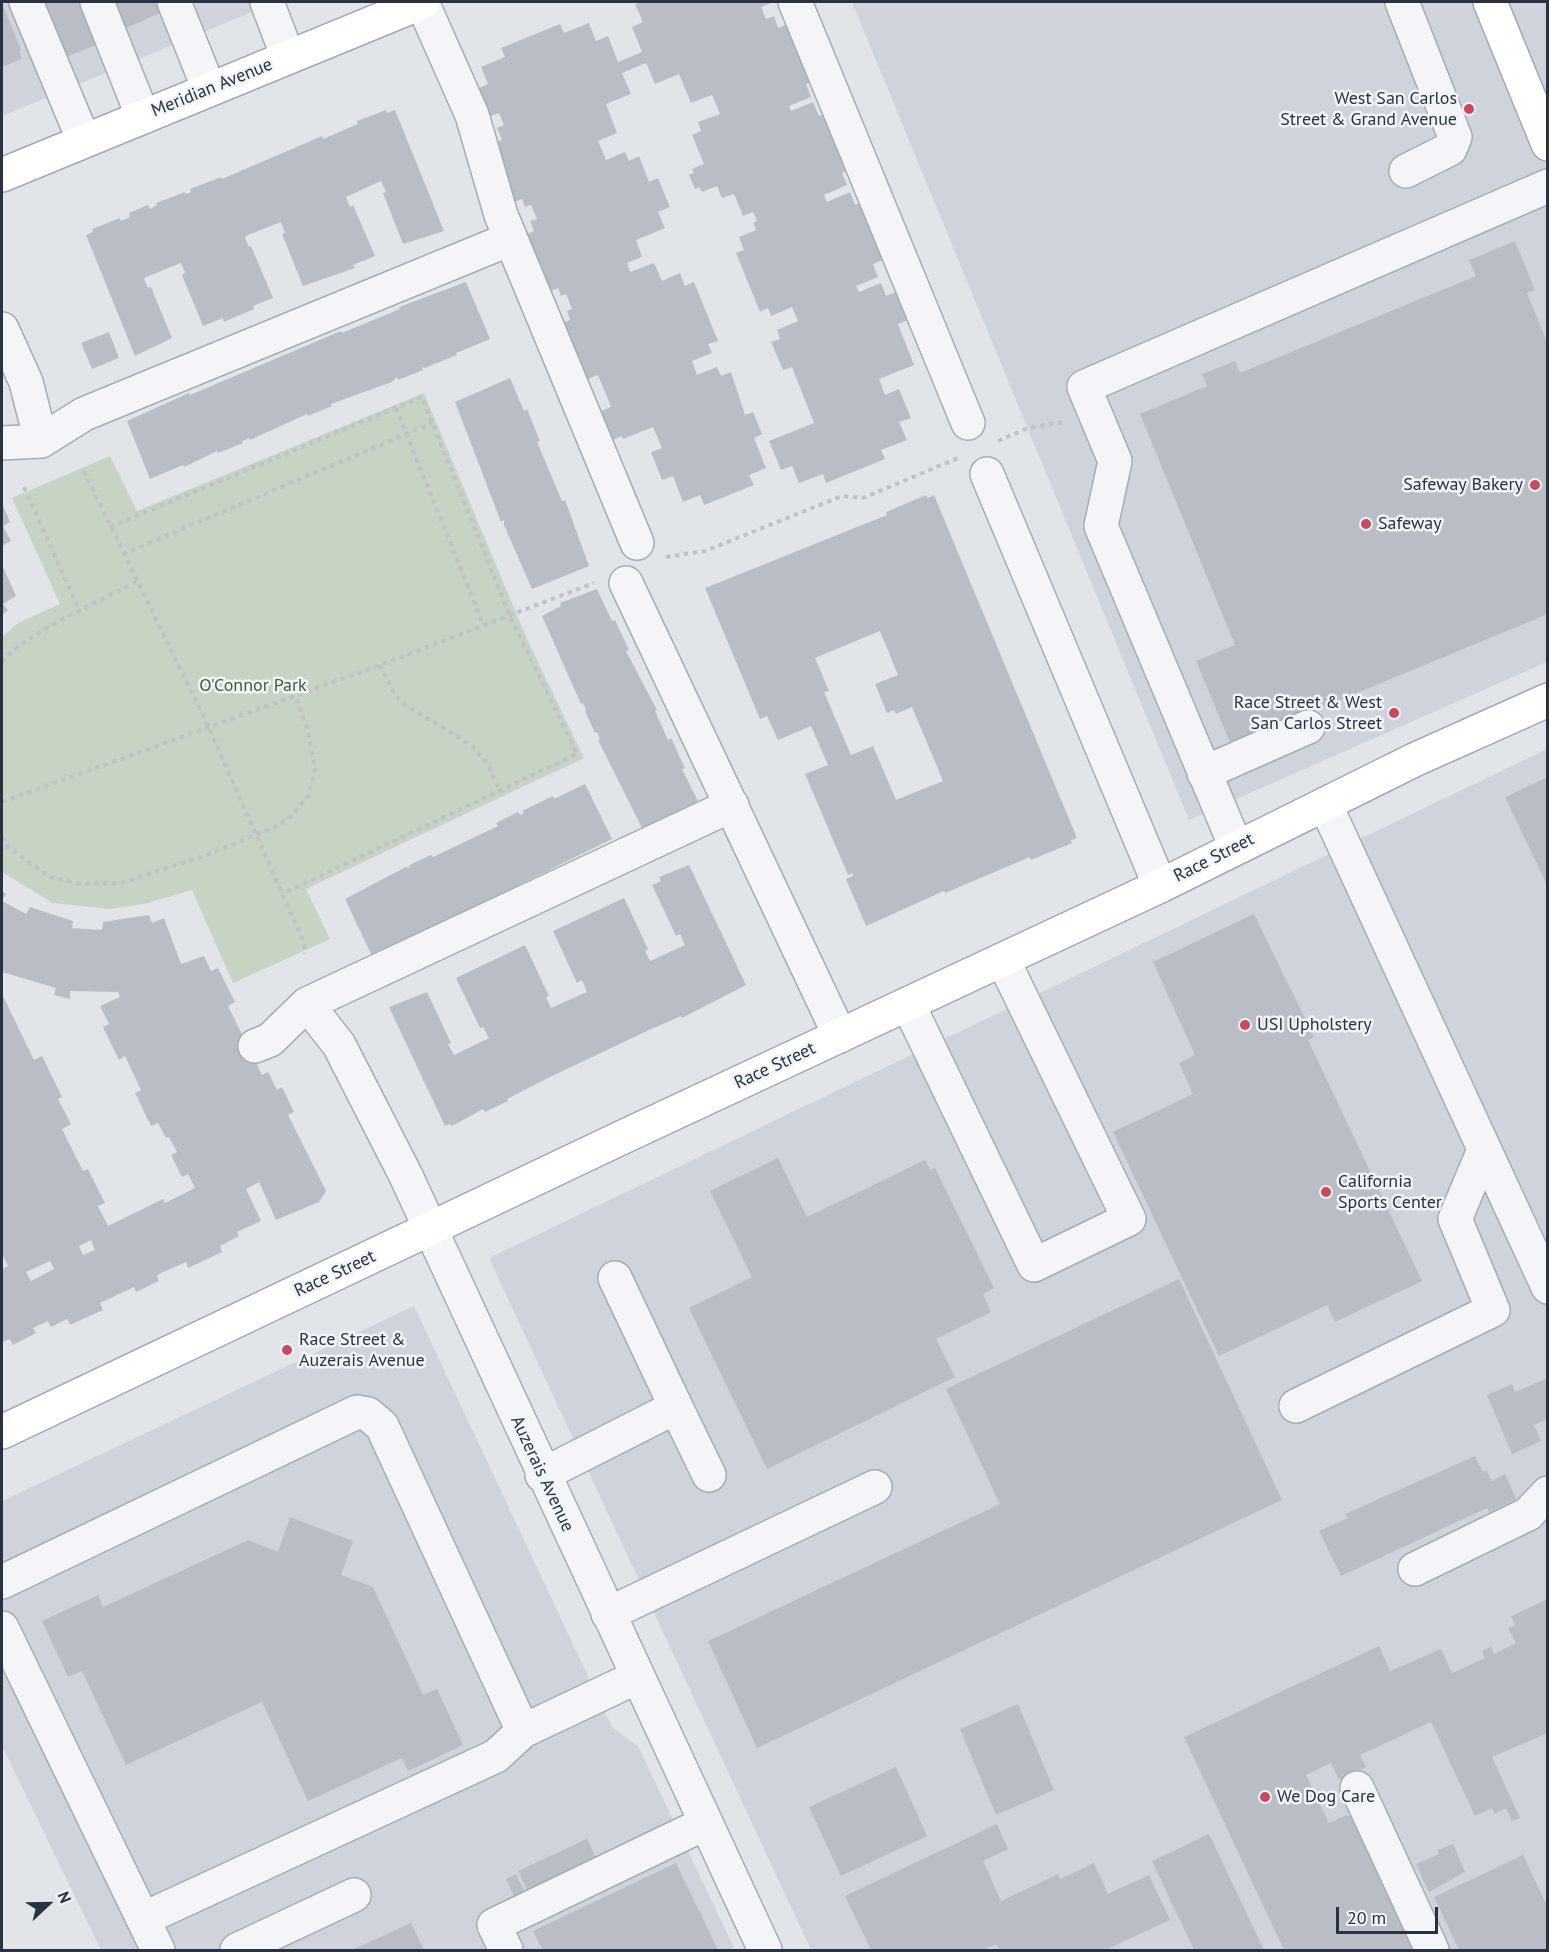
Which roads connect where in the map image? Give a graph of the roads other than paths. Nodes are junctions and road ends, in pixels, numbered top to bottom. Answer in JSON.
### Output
{"nodes":[{"id":1,"x":26,"y":2,"type":"edge"},
{"id":2,"x":97,"y":2,"type":"edge"},
{"id":3,"x":174,"y":2,"type":"edge"},
{"id":4,"x":267,"y":2,"type":"edge"},
{"id":5,"x":422,"y":2,"type":"edge"},
{"id":6,"x":795,"y":2,"type":"edge"},
{"id":7,"x":1402,"y":2,"type":"edge"},
{"id":8,"x":1490,"y":2,"type":"edge"},
{"id":9,"x":375,"y":10,"type":"edge"},
{"id":10,"x":288,"y":57,"type":"junction"},
{"id":11,"x":209,"y":89,"type":"junction"},
{"id":12,"x":143,"y":117,"type":"junction"},
{"id":13,"x":84,"y":141,"type":"junction"},
{"id":14,"x":1548,"y":144,"type":"edge"},
{"id":15,"x":1406,"y":171,"type":"dead end"},
{"id":16,"x":2,"y":175,"type":"edge"},
{"id":17,"x":1548,"y":186,"type":"edge"},
{"id":18,"x":510,"y":239,"type":"junction"},
{"id":19,"x":2,"y":329,"type":"edge"},
{"id":20,"x":968,"y":423,"type":"dead end"},
{"id":21,"x":41,"y":441,"type":"junction"},
{"id":22,"x":2,"y":443,"type":"edge"},
{"id":23,"x":975,"y":465,"type":"road end"},
{"id":24,"x":650,"y":550,"type":"road end"},
{"id":25,"x":612,"y":583,"type":"road end"},
{"id":26,"x":1548,"y":700,"type":"edge"},
{"id":27,"x":1308,"y":727,"type":"dead end"},
{"id":28,"x":1204,"y":773,"type":"junction"},
{"id":29,"x":1324,"y":804,"type":"junction"},
{"id":30,"x":732,"y":805,"type":"junction"},
{"id":31,"x":1236,"y":847,"type":"junction"},
{"id":32,"x":1160,"y":886,"type":"junction"},
{"id":33,"x":1003,"y":960,"type":"junction"},
{"id":34,"x":307,"y":1004,"type":"junction"},
{"id":35,"x":908,"y":1004,"type":"junction"},
{"id":36,"x":840,"y":1036,"type":"junction"},
{"id":37,"x":255,"y":1046,"type":"dead end"},
{"id":38,"x":1484,"y":1150,"type":"junction"},
{"id":39,"x":431,"y":1229,"type":"junction"},
{"id":40,"x":615,"y":1278,"type":"dead end"},
{"id":41,"x":1548,"y":1287,"type":"edge"},
{"id":42,"x":1296,"y":1406,"type":"dead end"},
{"id":43,"x":676,"y":1407,"type":"junction"},
{"id":44,"x":2,"y":1432,"type":"edge"},
{"id":45,"x":542,"y":1475,"type":"junction"},
{"id":46,"x":709,"y":1475,"type":"dead end"},
{"id":47,"x":875,"y":1487,"type":"dead end"},
{"id":48,"x":1548,"y":1493,"type":"edge"},
{"id":49,"x":1415,"y":1569,"type":"dead end"},
{"id":50,"x":2,"y":1582,"type":"edge"},
{"id":51,"x":608,"y":1614,"type":"junction"},
{"id":52,"x":2,"y":1628,"type":"edge"},
{"id":53,"x":637,"y":1677,"type":"junction"},
{"id":54,"x":523,"y":1731,"type":"junction"},
{"id":55,"x":1357,"y":1788,"type":"dead end"},
{"id":56,"x":706,"y":1824,"type":"junction"},
{"id":57,"x":354,"y":1895,"type":"dead end"},
{"id":58,"x":143,"y":1919,"type":"junction"},
{"id":59,"x":158,"y":1950,"type":"edge"},
{"id":60,"x":237,"y":1950,"type":"edge"},
{"id":61,"x":506,"y":1950,"type":"edge"},
{"id":62,"x":765,"y":1950,"type":"edge"},
{"id":63,"x":1432,"y":1950,"type":"edge"}],
"edges":[{"from":1,"to":13,"type":"street"},
{"from":2,"to":12,"type":"street"},
{"from":3,"to":11,"type":"street"},
{"from":4,"to":10,"type":"street"},
{"from":5,"to":9,"type":"main road","name":"Meridian Avenue"},
{"from":5,"to":18,"type":"street"},
{"from":6,"to":20,"type":"street"},
{"from":7,"to":15,"type":"street"},
{"from":8,"to":14,"type":"main road"},
{"from":9,"to":10,"type":"main road","name":"Meridian Avenue"},
{"from":10,"to":11,"type":"main road","name":"Meridian Avenue"},
{"from":11,"to":12,"type":"main road","name":"Meridian Avenue"},
{"from":12,"to":13,"type":"main road","name":"Meridian Avenue"},
{"from":13,"to":16,"type":"main road","name":"Meridian Avenue"},
{"from":17,"to":28,"type":"street"},
{"from":18,"to":21,"type":"street"},
{"from":18,"to":24,"type":"street"},
{"from":19,"to":21,"type":"street"},
{"from":21,"to":22,"type":"street"},
{"from":23,"to":32,"type":"street"},
{"from":25,"to":30,"type":"street"},
{"from":26,"to":29,"type":"main road","name":"Race Street"},
{"from":27,"to":28,"type":"street"},
{"from":28,"to":31,"type":"street"},
{"from":29,"to":31,"type":"main road","name":"Race Street"},
{"from":29,"to":38,"type":"street"},
{"from":30,"to":34,"type":"street"},
{"from":30,"to":36,"type":"street"},
{"from":31,"to":32,"type":"main road","name":"Race Street"},
{"from":32,"to":33,"type":"main road","name":"Race Street"},
{"from":33,"to":35,"type":"main road","name":"Race Street"},
{"from":33,"to":35,"type":"street"},
{"from":34,"to":37,"type":"street"},
{"from":34,"to":39,"type":"street","name":"Auzerais Avenue"},
{"from":35,"to":36,"type":"main road","name":"Race Street"},
{"from":36,"to":39,"type":"main road","name":"Race Street"},
{"from":38,"to":41,"type":"street"},
{"from":38,"to":42,"type":"street"},
{"from":39,"to":44,"type":"main road","name":"Race Street"},
{"from":39,"to":45,"type":"street","name":"Auzerais Avenue"},
{"from":40,"to":43,"type":"street"},
{"from":43,"to":45,"type":"street"},
{"from":43,"to":46,"type":"street"},
{"from":45,"to":51,"type":"street","name":"Auzerais Avenue"},
{"from":47,"to":51,"type":"street"},
{"from":48,"to":49,"type":"street"},
{"from":50,"to":54,"type":"street"},
{"from":51,"to":53,"type":"street","name":"Auzerais Avenue"},
{"from":52,"to":58,"type":"street"},
{"from":53,"to":54,"type":"street"},
{"from":53,"to":56,"type":"street","name":"Auzerais Avenue"},
{"from":54,"to":58,"type":"street"},
{"from":55,"to":63,"type":"street"},
{"from":56,"to":61,"type":"street"},
{"from":56,"to":62,"type":"street","name":"Auzerais Avenue"},
{"from":57,"to":60,"type":"street"},
{"from":58,"to":59,"type":"street"}]}
